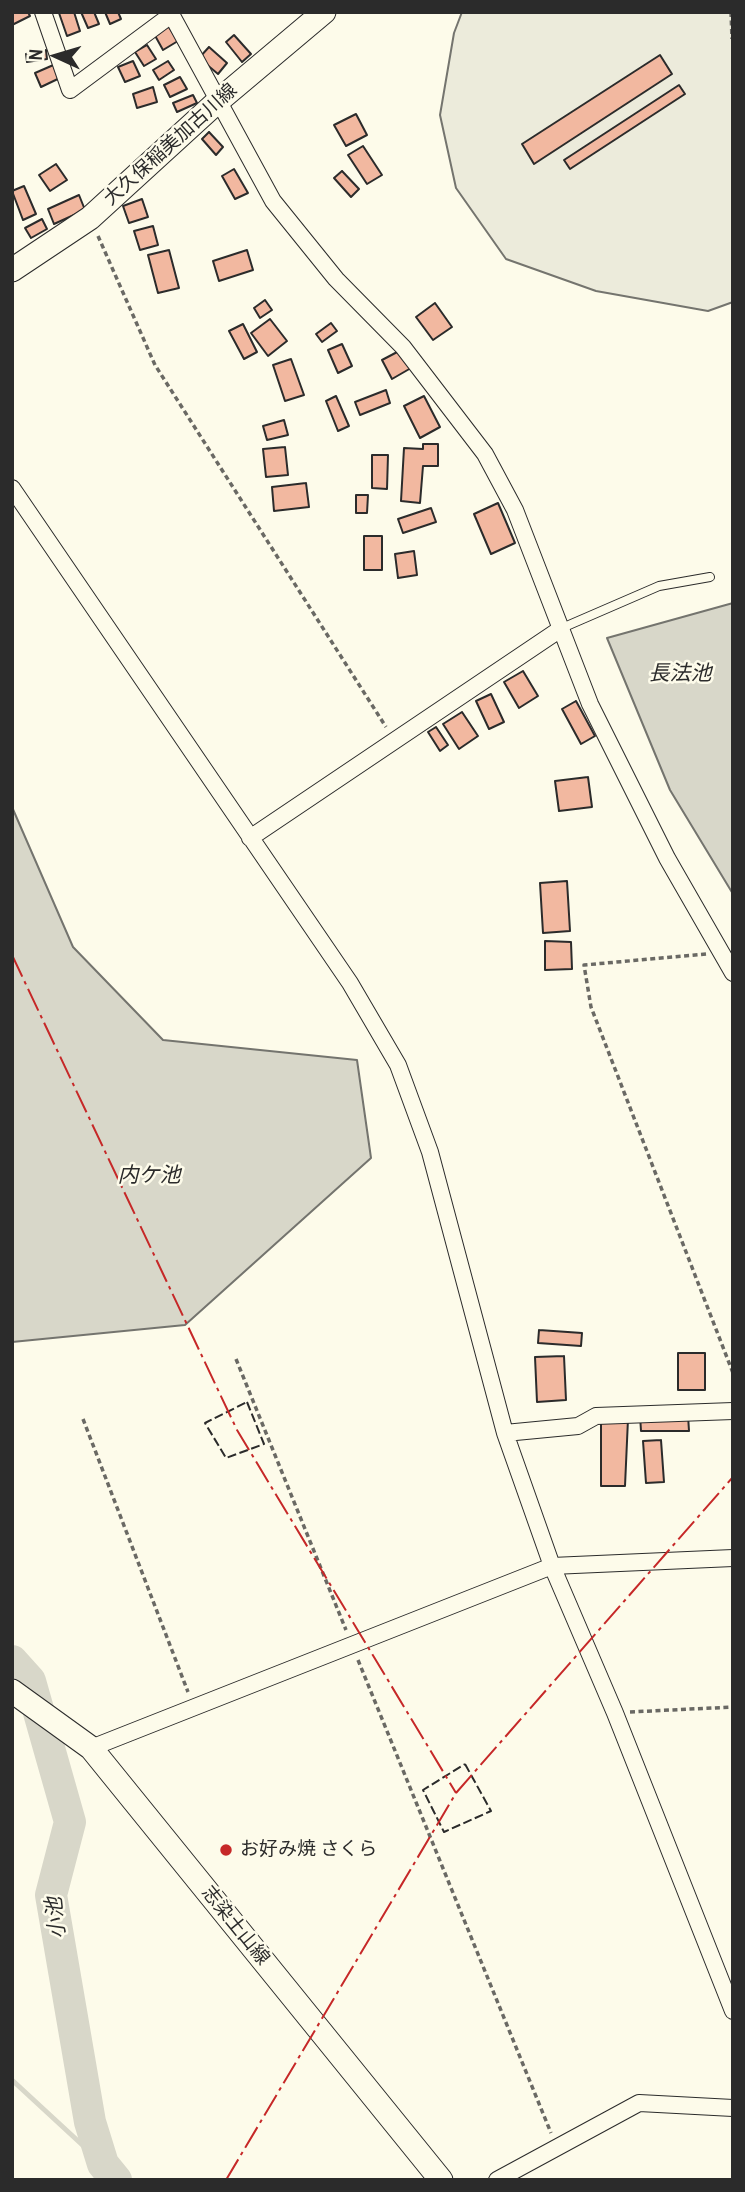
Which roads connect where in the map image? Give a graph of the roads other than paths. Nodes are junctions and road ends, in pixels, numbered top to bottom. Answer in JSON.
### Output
{"nodes":[{"id":1,"x":43,"y":12,"type":"edge"},
{"id":2,"x":324,"y":12,"type":"edge"},
{"id":3,"x":171,"y":13,"type":"edge"},
{"id":4,"x":217,"y":102,"type":"junction"},
{"id":5,"x":12,"y":270,"type":"edge"},
{"id":6,"x":12,"y":488,"type":"edge"},
{"id":7,"x":710,"y":577,"type":"dead end"},
{"id":8,"x":562,"y":628,"type":"junction"},
{"id":9,"x":250,"y":838,"type":"junction"},
{"id":10,"x":733,"y":973,"type":"edge"},
{"id":11,"x":733,"y":1411,"type":"edge"},
{"id":12,"x":505,"y":1433,"type":"junction"},
{"id":13,"x":733,"y":1558,"type":"edge"},
{"id":14,"x":552,"y":1566,"type":"junction"},
{"id":15,"x":12,"y":1691,"type":"edge"},
{"id":16,"x":91,"y":1748,"type":"junction"},
{"id":17,"x":733,"y":2011,"type":"edge"},
{"id":18,"x":733,"y":2108,"type":"edge"},
{"id":19,"x":441,"y":2180,"type":"edge"},
{"id":20,"x":497,"y":2180,"type":"edge"}],
"edges":[{"from":1,"to":3,"type":"street"},
{"from":2,"to":4,"type":"main road","name":"大久保稲美加古川線"},
{"from":3,"to":4,"type":"street"},
{"from":4,"to":5,"type":"main road","name":"大久保稲美加古川線"},
{"from":4,"to":8,"type":"street"},
{"from":6,"to":9,"type":"street"},
{"from":7,"to":8,"type":"lane"},
{"from":8,"to":9,"type":"street"},
{"from":8,"to":10,"type":"street"},
{"from":9,"to":12,"type":"street"},
{"from":11,"to":12,"type":"street"},
{"from":12,"to":14,"type":"street"},
{"from":13,"to":14,"type":"street"},
{"from":14,"to":16,"type":"street"},
{"from":14,"to":17,"type":"street"},
{"from":15,"to":16,"type":"main road","name":"志染土山線"},
{"from":16,"to":19,"type":"main road","name":"志染土山線"},
{"from":18,"to":20,"type":"street"}]}
